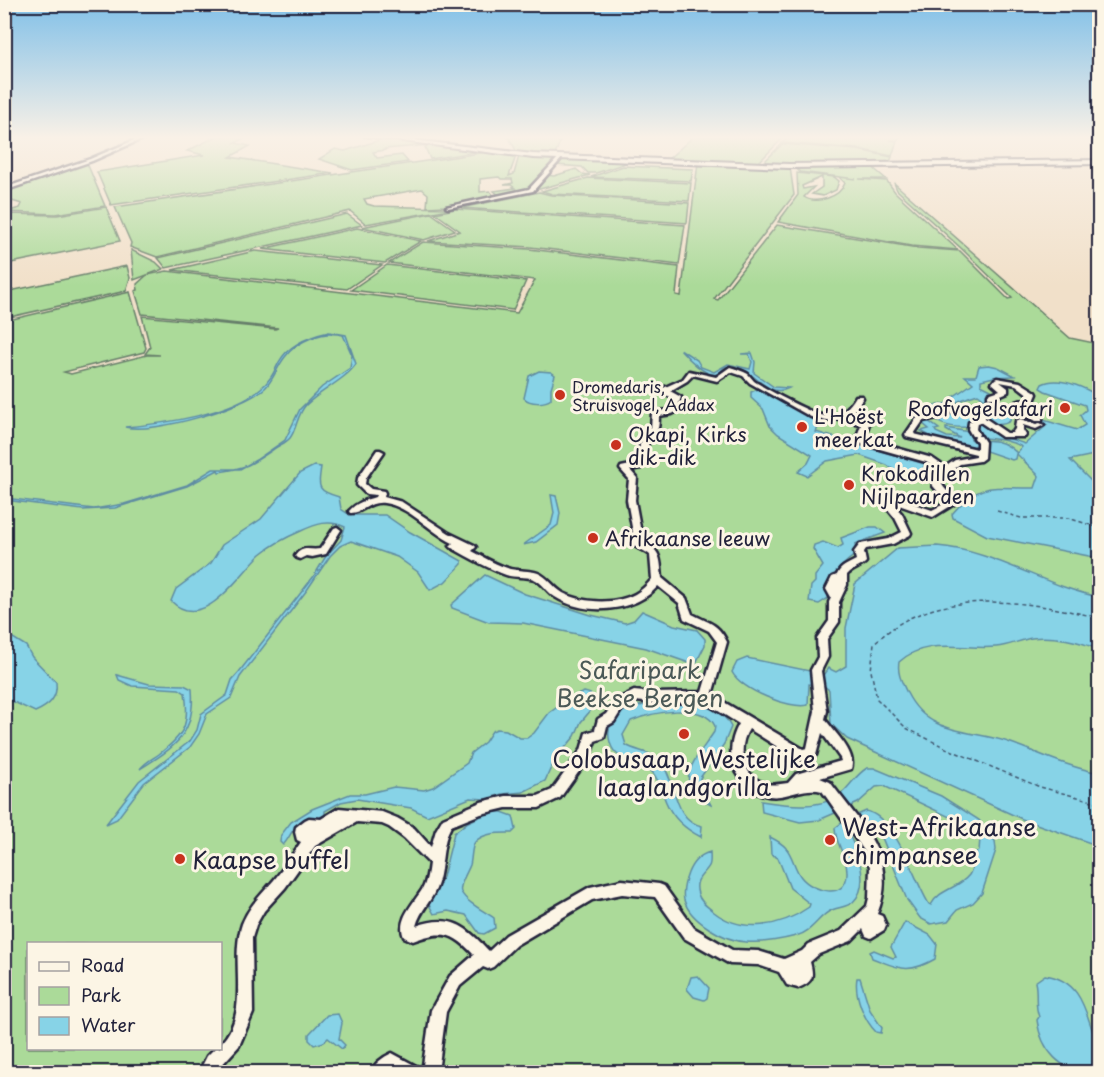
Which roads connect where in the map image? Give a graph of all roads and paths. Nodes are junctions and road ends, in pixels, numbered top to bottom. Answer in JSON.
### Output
{"nodes":[{"id":1,"x":534,"y":186,"type":"edge"},
{"id":2,"x":448,"y":207,"type":"dead end"},
{"id":3,"x":859,"y":398,"type":"dead end"},
{"id":4,"x":978,"y":405,"type":"junction"},
{"id":5,"x":839,"y":416,"type":"junction"},
{"id":6,"x":982,"y":416,"type":"junction"},
{"id":7,"x":910,"y":435,"type":"junction"},
{"id":8,"x":380,"y":452,"type":"dead end"},
{"id":9,"x":905,"y":452,"type":"junction"},
{"id":10,"x":980,"y":452,"type":"junction"},
{"id":11,"x":944,"y":470,"type":"junction"},
{"id":12,"x":379,"y":499,"type":"junction"},
{"id":13,"x":353,"y":511,"type":"dead end"},
{"id":14,"x":337,"y":530,"type":"dead end"},
{"id":15,"x":300,"y":556,"type":"dead end"},
{"id":16,"x":657,"y":580,"type":"junction"},
{"id":17,"x":706,"y":697,"type":"junction"},
{"id":18,"x":747,"y":722,"type":"junction"},
{"id":19,"x":820,"y":722,"type":"junction"},
{"id":20,"x":803,"y":767,"type":"junction"},
{"id":21,"x":793,"y":786,"type":"junction"},
{"id":22,"x":435,"y":860,"type":"junction"},
{"id":23,"x":484,"y":956,"type":"junction"},
{"id":24,"x":804,"y":964,"type":"dead end"},
{"id":25,"x":784,"y":966,"type":"junction"},
{"id":26,"x":207,"y":1072,"type":"edge"},
{"id":27,"x":379,"y":1072,"type":"edge"},
{"id":28,"x":410,"y":1072,"type":"edge"},
{"id":29,"x":430,"y":1072,"type":"edge"}],
"edges":[{"from":1,"to":2,"type":"street"},
{"from":3,"to":5,"type":"street"},
{"from":4,"to":6,"type":"street"},
{"from":4,"to":6,"type":"street"},
{"from":4,"to":7,"type":"street"},
{"from":5,"to":9,"type":"street"},
{"from":5,"to":16,"type":"street"},
{"from":6,"to":10,"type":"street"},
{"from":7,"to":9,"type":"street"},
{"from":7,"to":10,"type":"street"},
{"from":8,"to":12,"type":"street"},
{"from":9,"to":11,"type":"street"},
{"from":10,"to":11,"type":"street"},
{"from":11,"to":19,"type":"street"},
{"from":12,"to":13,"type":"street"},
{"from":12,"to":16,"type":"street"},
{"from":14,"to":15,"type":"street"},
{"from":16,"to":17,"type":"street"},
{"from":17,"to":18,"type":"street"},
{"from":17,"to":22,"type":"street"},
{"from":18,"to":20,"type":"street"},
{"from":18,"to":21,"type":"street"},
{"from":19,"to":20,"type":"street"},
{"from":19,"to":20,"type":"street"},
{"from":20,"to":21,"type":"street"},
{"from":21,"to":25,"type":"street"},
{"from":22,"to":23,"type":"street"},
{"from":22,"to":26,"type":"street"},
{"from":23,"to":25,"type":"street"},
{"from":23,"to":29,"type":"street"},
{"from":24,"to":25,"type":"street"},
{"from":27,"to":28,"type":"street"}]}
